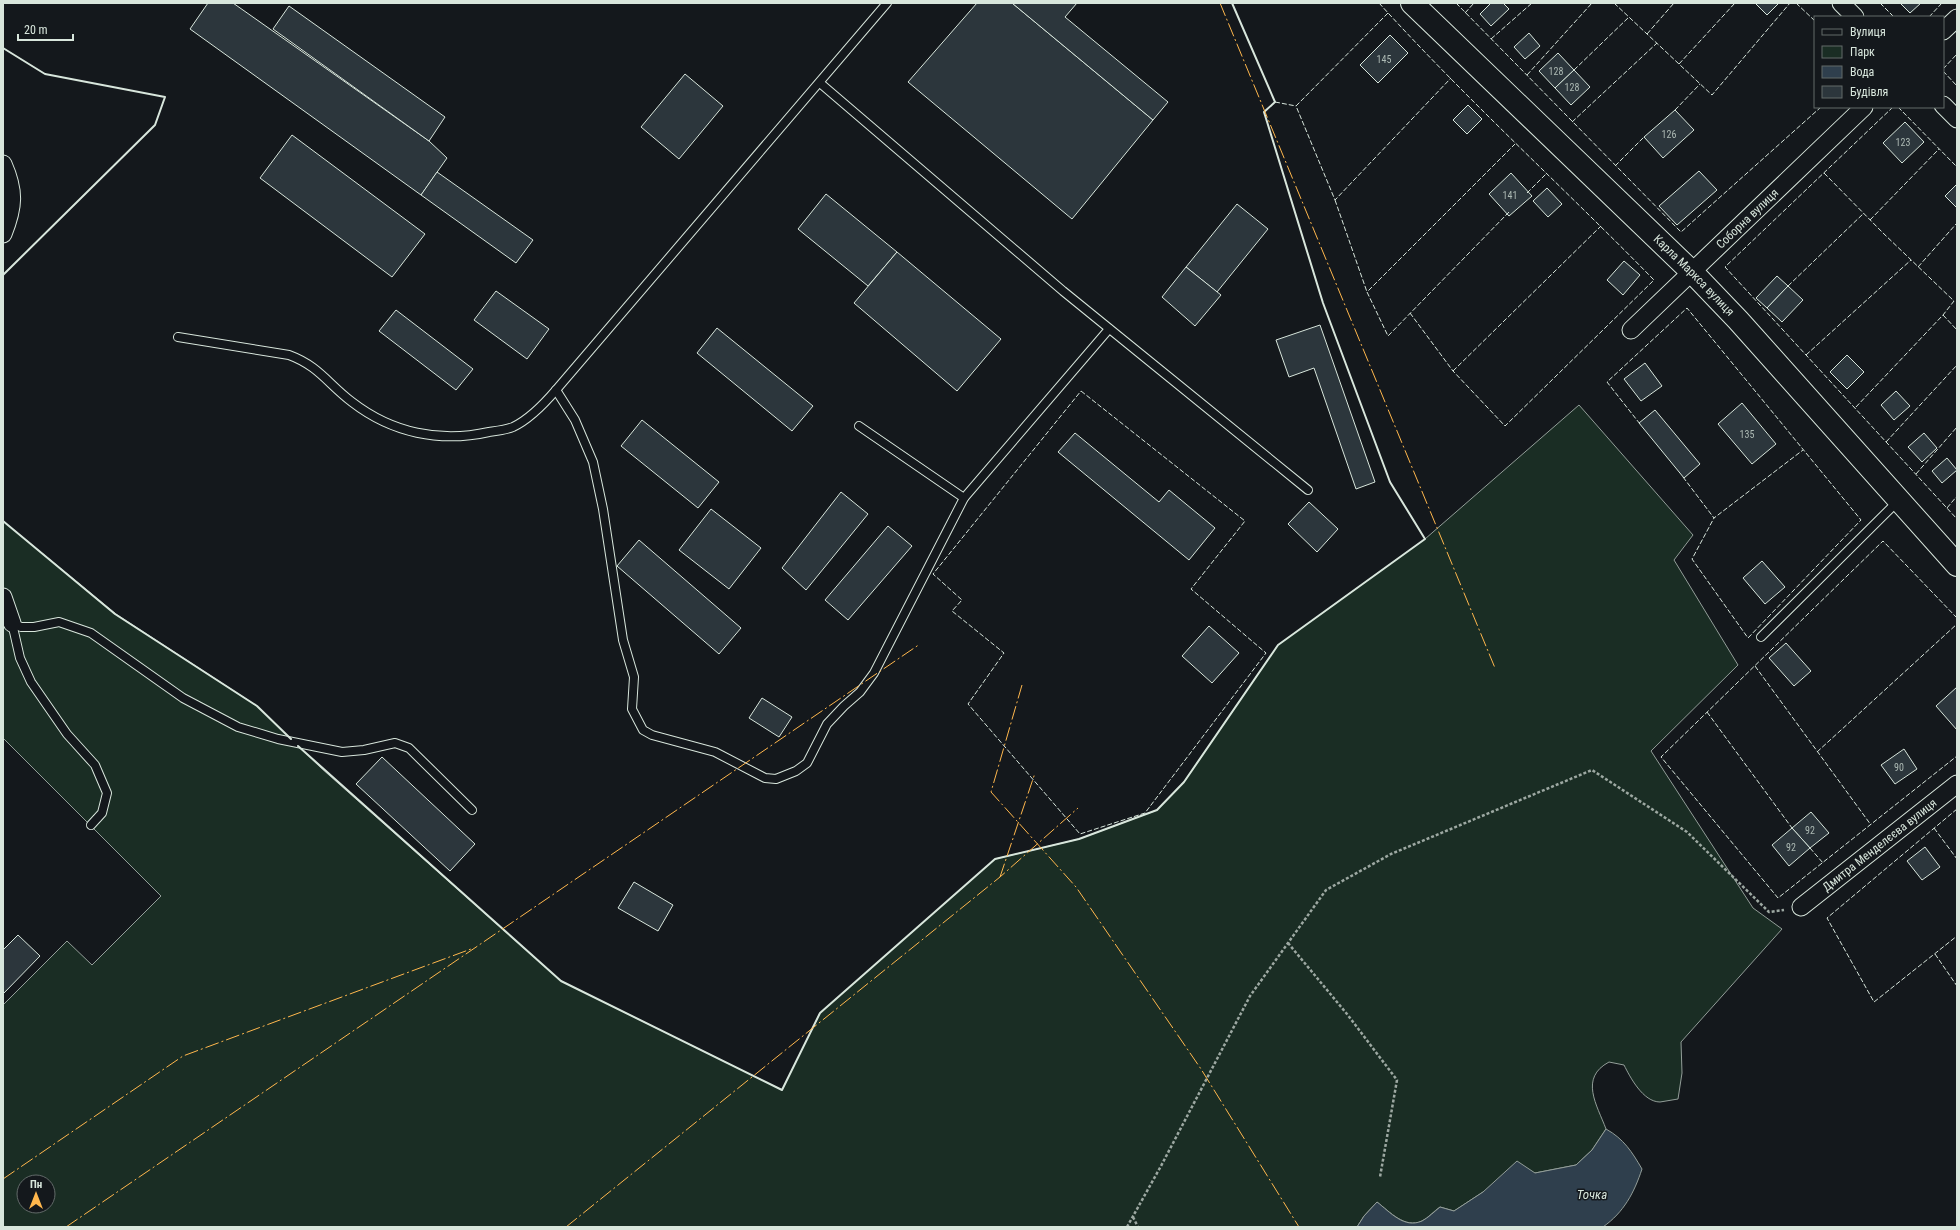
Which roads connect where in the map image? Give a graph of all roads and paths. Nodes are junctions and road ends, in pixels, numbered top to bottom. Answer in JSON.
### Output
{"nodes":[{"id":1,"x":887,"y":3,"type":"edge"},
{"id":2,"x":1412,"y":3,"type":"edge"},
{"id":3,"x":1841,"y":3,"type":"edge"},
{"id":4,"x":1854,"y":16,"type":"edge"},
{"id":5,"x":1957,"y":18,"type":"edge"},
{"id":6,"x":1944,"y":30,"type":"edge"},
{"id":7,"x":820,"y":83,"type":"junction"},
{"id":8,"x":1944,"y":106,"type":"edge"},
{"id":9,"x":1863,"y":108,"type":"edge"},
{"id":10,"x":1957,"y":119,"type":"edge"},
{"id":11,"x":3,"y":164,"type":"edge"},
{"id":12,"x":3,"y":234,"type":"edge"},
{"id":13,"x":1692,"y":273,"type":"junction"},
{"id":14,"x":1109,"y":329,"type":"junction"},
{"id":15,"x":1631,"y":330,"type":"dead end"},
{"id":16,"x":178,"y":337,"type":"dead end"},
{"id":17,"x":556,"y":390,"type":"junction"},
{"id":18,"x":859,"y":426,"type":"dead end"},
{"id":19,"x":1308,"y":490,"type":"dead end"},
{"id":20,"x":964,"y":498,"type":"junction"},
{"id":21,"x":1899,"y":500,"type":"junction"},
{"id":22,"x":1957,"y":565,"type":"edge"},
{"id":23,"x":3,"y":597,"type":"edge"},
{"id":24,"x":12,"y":623,"type":"junction"},
{"id":25,"x":1761,"y":637,"type":"dead end"},
{"id":26,"x":1957,"y":784,"type":"edge"},
{"id":27,"x":472,"y":810,"type":"dead end"},
{"id":28,"x":91,"y":825,"type":"dead end"},
{"id":29,"x":1801,"y":907,"type":"joint"},
{"id":30,"x":1288,"y":943,"type":"junction"},
{"id":31,"x":1380,"y":1177,"type":"dead end"},
{"id":32,"x":1133,"y":1216,"type":"junction"},
{"id":33,"x":1127,"y":1227,"type":"edge"},
{"id":34,"x":1138,"y":1227,"type":"edge"}],
"edges":[{"from":1,"to":7,"type":"lane"},
{"from":2,"to":13,"type":"street","name":"Карла Маркса вулиця"},
{"from":3,"to":4,"type":"street"},
{"from":5,"to":6,"type":"street"},
{"from":7,"to":14,"type":"lane"},
{"from":7,"to":17,"type":"lane"},
{"from":8,"to":10,"type":"street"},
{"from":9,"to":13,"type":"street","name":"Соборна вулиця"},
{"from":11,"to":12,"type":"street"},
{"from":13,"to":15,"type":"street","name":"Соборна вулиця"},
{"from":13,"to":21,"type":"street","name":"Карла Маркса вулиця"},
{"from":14,"to":19,"type":"lane"},
{"from":14,"to":20,"type":"lane"},
{"from":16,"to":17,"type":"lane"},
{"from":17,"to":20,"type":"lane"},
{"from":18,"to":20,"type":"lane"},
{"from":21,"to":22,"type":"street","name":"Карла Маркса вулиця"},
{"from":21,"to":25,"type":"lane"},
{"from":23,"to":24,"type":"street"},
{"from":24,"to":27,"type":"lane"},
{"from":24,"to":28,"type":"lane"},
{"from":26,"to":29,"type":"street","name":"Дмитра Менделєєва вулиця"},
{"from":29,"to":30,"type":"path"},
{"from":30,"to":31,"type":"path"},
{"from":30,"to":32,"type":"path"},
{"from":32,"to":33,"type":"path"},
{"from":32,"to":34,"type":"path"}]}
